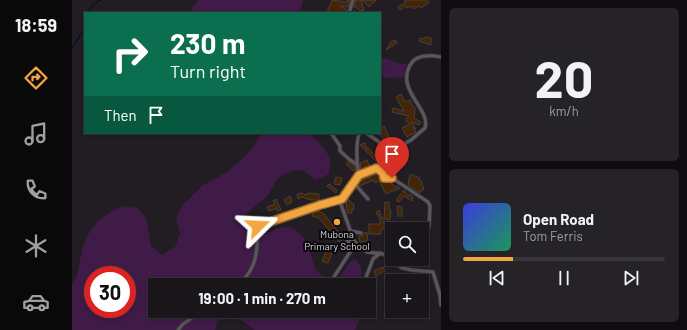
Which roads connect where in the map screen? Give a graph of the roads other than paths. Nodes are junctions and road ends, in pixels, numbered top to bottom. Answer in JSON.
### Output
{"nodes":[{"id":1,"x":353,"y":0,"type":"edge"},
{"id":2,"x":349,"y":12,"type":"edge"},
{"id":3,"x":441,"y":57,"type":"edge"},
{"id":4,"x":332,"y":134,"type":"edge"},
{"id":5,"x":359,"y":134,"type":"edge"},
{"id":6,"x":367,"y":134,"type":"edge"},
{"id":7,"x":391,"y":155,"type":"junction"},
{"id":8,"x":358,"y":165,"type":"junction"},
{"id":9,"x":377,"y":168,"type":"junction"},
{"id":10,"x":359,"y":175,"type":"junction"},
{"id":11,"x":353,"y":182,"type":"junction"},
{"id":12,"x":368,"y":199,"type":"dead end"},
{"id":13,"x":339,"y":200,"type":"junction"},
{"id":14,"x":429,"y":227,"type":"edge"},
{"id":15,"x":351,"y":231,"type":"junction"},
{"id":16,"x":361,"y":233,"type":"dead end"},
{"id":17,"x":354,"y":241,"type":"junction"},
{"id":18,"x":380,"y":253,"type":"junction"},
{"id":19,"x":385,"y":255,"type":"edge"},
{"id":20,"x":400,"y":266,"type":"edge"},
{"id":21,"x":246,"y":278,"type":"edge"},
{"id":22,"x":333,"y":278,"type":"edge"},
{"id":23,"x":366,"y":278,"type":"edge"},
{"id":24,"x":441,"y":305,"type":"edge"},
{"id":25,"x":192,"y":318,"type":"edge"},
{"id":26,"x":178,"y":330,"type":"edge"}],
"edges":[{"from":1,"to":2,"type":"street"},
{"from":3,"to":7,"type":"street"},
{"from":4,"to":8,"type":"street"},
{"from":5,"to":8,"type":"street"},
{"from":6,"to":7,"type":"street"},
{"from":7,"to":9,"type":"street"},
{"from":8,"to":10,"type":"street"},
{"from":9,"to":10,"type":"street"},
{"from":9,"to":14,"type":"street"},
{"from":10,"to":11,"type":"street"},
{"from":11,"to":12,"type":"street"},
{"from":11,"to":13,"type":"street"},
{"from":13,"to":15,"type":"street"},
{"from":13,"to":21,"type":"street"},
{"from":15,"to":16,"type":"street"},
{"from":15,"to":17,"type":"street"},
{"from":17,"to":18,"type":"street"},
{"from":17,"to":22,"type":"street"},
{"from":18,"to":19,"type":"street"},
{"from":18,"to":23,"type":"street"},
{"from":20,"to":24,"type":"street"},
{"from":25,"to":26,"type":"street"}]}
